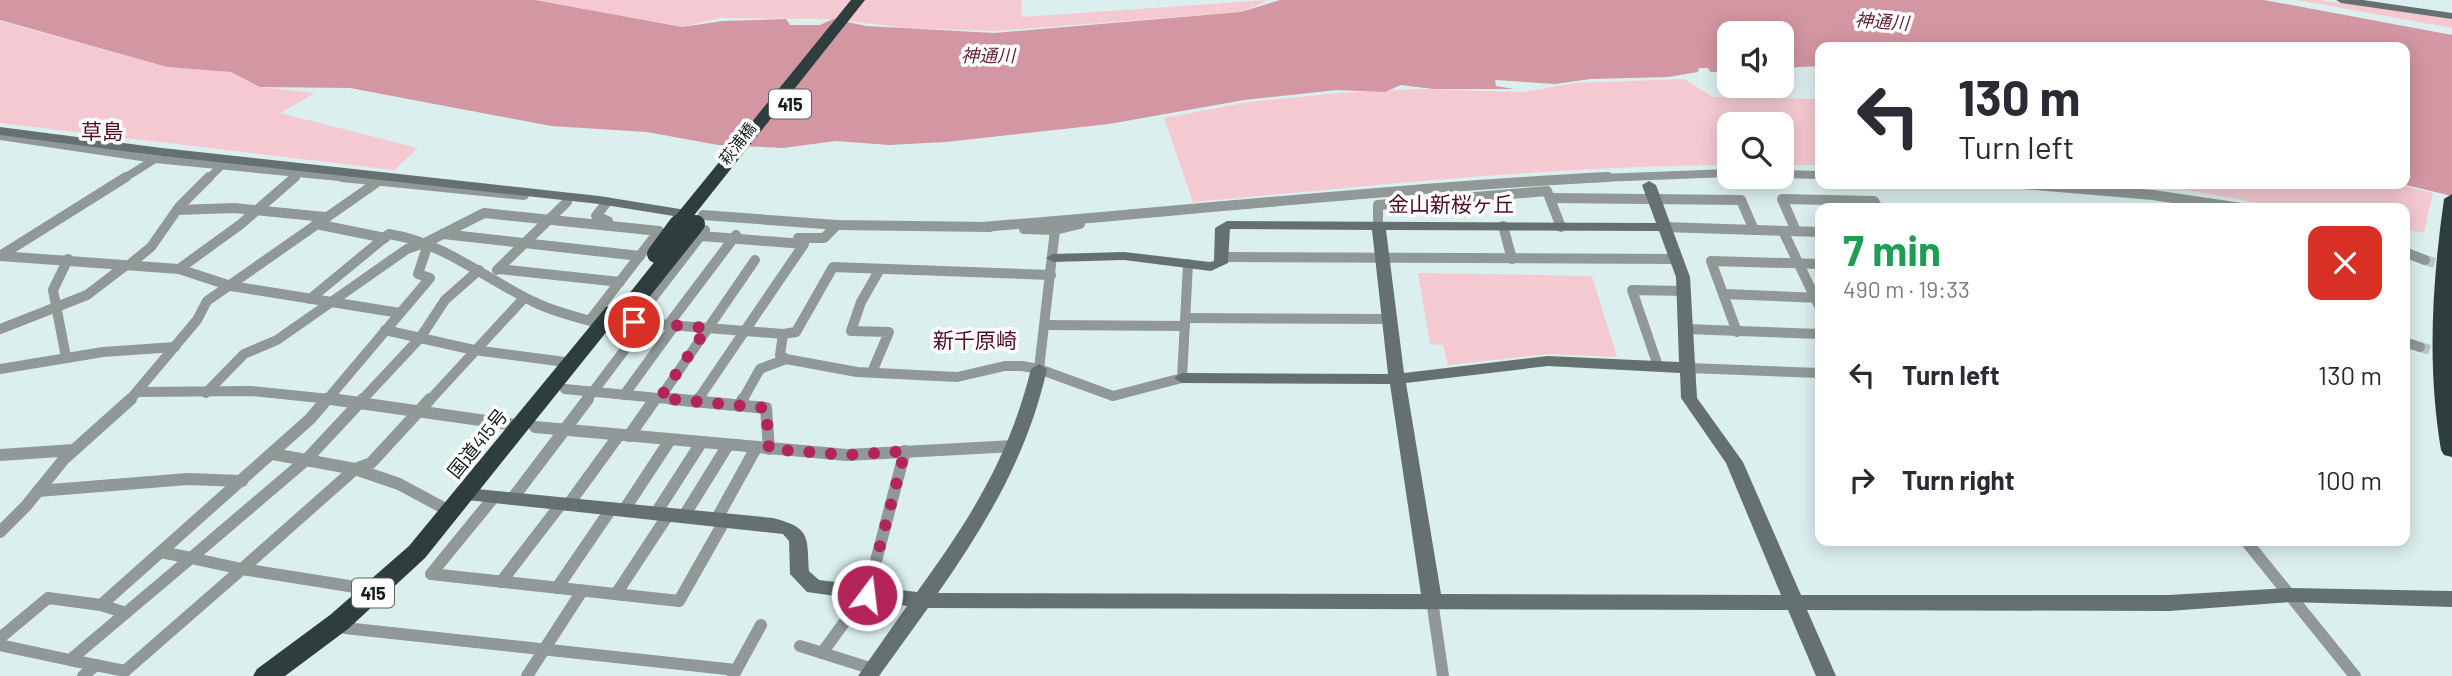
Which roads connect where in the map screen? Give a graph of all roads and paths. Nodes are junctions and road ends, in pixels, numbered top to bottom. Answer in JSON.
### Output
{"nodes":[{"id":1,"x":858,"y":0,"type":"edge"},
{"id":2,"x":872,"y":0,"type":"edge"},
{"id":3,"x":2341,"y":0,"type":"edge"},
{"id":4,"x":2452,"y":16,"type":"edge"},
{"id":5,"x":0,"y":131,"type":"edge"},
{"id":6,"x":0,"y":136,"type":"edge"},
{"id":7,"x":155,"y":159,"type":"junction"},
{"id":8,"x":221,"y":166,"type":"junction"},
{"id":9,"x":1717,"y":173,"type":"edge"},
{"id":10,"x":298,"y":174,"type":"junction"},
{"id":11,"x":1717,"y":174,"type":"edge"},
{"id":12,"x":1794,"y":174,"type":"edge"},
{"id":13,"x":1815,"y":175,"type":"edge"},
{"id":14,"x":376,"y":183,"type":"junction"},
{"id":15,"x":2082,"y":189,"type":"edge"},
{"id":16,"x":1651,"y":192,"type":"junction"},
{"id":17,"x":1550,"y":198,"type":"junction"},
{"id":18,"x":563,"y":199,"type":"junction"},
{"id":19,"x":2452,"y":199,"type":"edge"},
{"id":20,"x":607,"y":202,"type":"junction"},
{"id":21,"x":1875,"y":203,"type":"edge"},
{"id":22,"x":2207,"y":203,"type":"edge"},
{"id":23,"x":260,"y":210,"type":"junction"},
{"id":24,"x":177,"y":211,"type":"junction"},
{"id":25,"x":1095,"y":219,"type":"junction"},
{"id":26,"x":321,"y":220,"type":"junction"},
{"id":27,"x":549,"y":220,"type":"junction"},
{"id":28,"x":689,"y":222,"type":"junction"},
{"id":29,"x":837,"y":225,"type":"junction"},
{"id":30,"x":1378,"y":225,"type":"junction"},
{"id":31,"x":1503,"y":226,"type":"junction"},
{"id":32,"x":983,"y":227,"type":"junction"},
{"id":33,"x":1561,"y":227,"type":"junction"},
{"id":34,"x":1664,"y":227,"type":"junction"},
{"id":35,"x":1055,"y":230,"type":"junction"},
{"id":36,"x":1754,"y":230,"type":"junction"},
{"id":37,"x":1783,"y":231,"type":"junction"},
{"id":38,"x":1796,"y":231,"type":"junction"},
{"id":39,"x":1815,"y":232,"type":"edge"},
{"id":40,"x":443,"y":234,"type":"junction"},
{"id":41,"x":736,"y":236,"type":"junction"},
{"id":42,"x":384,"y":238,"type":"junction"},
{"id":43,"x":428,"y":244,"type":"junction"},
{"id":44,"x":524,"y":244,"type":"junction"},
{"id":45,"x":2410,"y":254,"type":"edge"},
{"id":46,"x":0,"y":256,"type":"edge"},
{"id":47,"x":640,"y":256,"type":"junction"},
{"id":48,"x":1221,"y":257,"type":"junction"},
{"id":49,"x":1382,"y":257,"type":"junction"},
{"id":50,"x":1053,"y":258,"type":"junction"},
{"id":51,"x":68,"y":259,"type":"junction"},
{"id":52,"x":1512,"y":259,"type":"junction"},
{"id":53,"x":1677,"y":259,"type":"junction"},
{"id":54,"x":755,"y":260,"type":"dead end"},
{"id":55,"x":2425,"y":260,"type":"tunnel mouth"},
{"id":56,"x":1798,"y":263,"type":"junction"},
{"id":57,"x":1188,"y":264,"type":"junction"},
{"id":58,"x":1815,"y":264,"type":"edge"},
{"id":59,"x":127,"y":265,"type":"junction"},
{"id":60,"x":499,"y":268,"type":"junction"},
{"id":61,"x":178,"y":269,"type":"junction"},
{"id":62,"x":880,"y":269,"type":"junction"},
{"id":63,"x":479,"y":270,"type":"junction"},
{"id":64,"x":1051,"y":275,"type":"junction"},
{"id":65,"x":490,"y":277,"type":"junction"},
{"id":66,"x":620,"y":282,"type":"junction"},
{"id":67,"x":231,"y":286,"type":"junction"},
{"id":68,"x":1684,"y":291,"type":"junction"},
{"id":69,"x":1724,"y":294,"type":"junction"},
{"id":70,"x":1815,"y":296,"type":"edge"},
{"id":71,"x":524,"y":298,"type":"junction"},
{"id":72,"x":310,"y":299,"type":"junction"},
{"id":73,"x":330,"y":302,"type":"junction"},
{"id":74,"x":1815,"y":302,"type":"edge"},
{"id":75,"x":57,"y":308,"type":"junction"},
{"id":76,"x":400,"y":313,"type":"junction"},
{"id":77,"x":619,"y":319,"type":"junction"},
{"id":78,"x":1389,"y":319,"type":"junction"},
{"id":79,"x":1185,"y":322,"type":"junction"},
{"id":80,"x":671,"y":325,"type":"junction"},
{"id":81,"x":1045,"y":325,"type":"junction"},
{"id":82,"x":707,"y":328,"type":"junction"},
{"id":83,"x":0,"y":329,"type":"edge"},
{"id":84,"x":1686,"y":329,"type":"junction"},
{"id":85,"x":385,"y":330,"type":"junction"},
{"id":86,"x":746,"y":331,"type":"junction"},
{"id":87,"x":1737,"y":332,"type":"junction"},
{"id":88,"x":782,"y":334,"type":"junction"},
{"id":89,"x":1815,"y":334,"type":"edge"},
{"id":90,"x":420,"y":338,"type":"junction"},
{"id":91,"x":2410,"y":344,"type":"edge"},
{"id":92,"x":2420,"y":346,"type":"tunnel mouth"},
{"id":93,"x":175,"y":347,"type":"junction"},
{"id":94,"x":474,"y":350,"type":"junction"},
{"id":95,"x":66,"y":357,"type":"junction"},
{"id":96,"x":786,"y":359,"type":"junction"},
{"id":97,"x":573,"y":363,"type":"junction"},
{"id":98,"x":1658,"y":366,"type":"junction"},
{"id":99,"x":1689,"y":368,"type":"junction"},
{"id":100,"x":1039,"y":369,"type":"junction"},
{"id":101,"x":2,"y":371,"type":"edge"},
{"id":102,"x":872,"y":372,"type":"junction"},
{"id":103,"x":1815,"y":373,"type":"edge"},
{"id":104,"x":1182,"y":378,"type":"junction"},
{"id":105,"x":1397,"y":379,"type":"junction"},
{"id":106,"x":565,"y":389,"type":"junction"},
{"id":107,"x":139,"y":392,"type":"junction"},
{"id":108,"x":594,"y":392,"type":"junction"},
{"id":109,"x":206,"y":393,"type":"junction"},
{"id":110,"x":624,"y":395,"type":"junction"},
{"id":111,"x":658,"y":398,"type":"junction"},
{"id":112,"x":326,"y":399,"type":"junction"},
{"id":113,"x":361,"y":402,"type":"junction"},
{"id":114,"x":696,"y":402,"type":"junction"},
{"id":115,"x":738,"y":406,"type":"junction"},
{"id":116,"x":417,"y":412,"type":"junction"},
{"id":117,"x":528,"y":427,"type":"junction"},
{"id":118,"x":565,"y":430,"type":"junction"},
{"id":119,"x":624,"y":436,"type":"junction"},
{"id":120,"x":670,"y":440,"type":"junction"},
{"id":121,"x":701,"y":443,"type":"junction"},
{"id":122,"x":728,"y":445,"type":"junction"},
{"id":123,"x":1014,"y":446,"type":"junction"},
{"id":124,"x":762,"y":448,"type":"junction"},
{"id":125,"x":74,"y":450,"type":"junction"},
{"id":126,"x":2452,"y":450,"type":"edge"},
{"id":127,"x":905,"y":451,"type":"junction"},
{"id":128,"x":273,"y":454,"type":"junction"},
{"id":129,"x":0,"y":455,"type":"edge"},
{"id":130,"x":306,"y":460,"type":"junction"},
{"id":131,"x":355,"y":469,"type":"junction"},
{"id":132,"x":242,"y":481,"type":"junction"},
{"id":133,"x":38,"y":491,"type":"junction"},
{"id":134,"x":488,"y":497,"type":"junction"},
{"id":135,"x":564,"y":504,"type":"junction"},
{"id":136,"x":617,"y":510,"type":"junction"},
{"id":137,"x":451,"y":512,"type":"junction"},
{"id":138,"x":670,"y":515,"type":"junction"},
{"id":139,"x":720,"y":520,"type":"junction"},
{"id":140,"x":0,"y":531,"type":"edge"},
{"id":141,"x":2250,"y":546,"type":"edge"},
{"id":142,"x":161,"y":552,"type":"junction"},
{"id":143,"x":191,"y":558,"type":"junction"},
{"id":144,"x":242,"y":569,"type":"junction"},
{"id":145,"x":500,"y":582,"type":"junction"},
{"id":146,"x":556,"y":588,"type":"junction"},
{"id":147,"x":376,"y":590,"type":"junction"},
{"id":148,"x":582,"y":591,"type":"junction"},
{"id":149,"x":616,"y":594,"type":"junction"},
{"id":150,"x":866,"y":595,"type":"junction"},
{"id":151,"x":2290,"y":595,"type":"junction"},
{"id":152,"x":2452,"y":598,"type":"edge"},
{"id":153,"x":920,"y":600,"type":"junction"},
{"id":154,"x":1432,"y":600,"type":"junction"},
{"id":155,"x":1795,"y":601,"type":"junction"},
{"id":156,"x":101,"y":605,"type":"junction"},
{"id":157,"x":126,"y":613,"type":"junction"},
{"id":158,"x":761,"y":625,"type":"dead end"},
{"id":159,"x":345,"y":628,"type":"junction"},
{"id":160,"x":0,"y":638,"type":"edge"},
{"id":161,"x":0,"y":645,"type":"edge"},
{"id":162,"x":800,"y":646,"type":"dead end"},
{"id":163,"x":544,"y":651,"type":"junction"},
{"id":164,"x":822,"y":653,"type":"junction"},
{"id":165,"x":70,"y":660,"type":"junction"},
{"id":166,"x":96,"y":665,"type":"junction"},
{"id":167,"x":870,"y":672,"type":"edge"},
{"id":168,"x":734,"y":673,"type":"edge"},
{"id":169,"x":83,"y":676,"type":"edge"},
{"id":170,"x":266,"y":676,"type":"edge"},
{"id":171,"x":280,"y":676,"type":"edge"},
{"id":172,"x":527,"y":676,"type":"edge"},
{"id":173,"x":1444,"y":676,"type":"edge"},
{"id":174,"x":1826,"y":676,"type":"edge"},
{"id":175,"x":2355,"y":676,"type":"edge"}],
"edges":[{"from":1,"to":28,"type":"highway","name":"萩浦橋","number":"415"},
{"from":2,"to":28,"type":"highway","name":"萩浦橋","number":"415"},
{"from":3,"to":4,"type":"street"},
{"from":5,"to":18,"type":"street"},
{"from":6,"to":7,"type":"street"},
{"from":7,"to":8,"type":"street"},
{"from":7,"to":46,"type":"street"},
{"from":8,"to":10,"type":"street"},
{"from":8,"to":24,"type":"street"},
{"from":9,"to":25,"type":"street"},
{"from":10,"to":14,"type":"street"},
{"from":10,"to":23,"type":"street"},
{"from":11,"to":16,"type":"street"},
{"from":12,"to":13,"type":"street"},
{"from":14,"to":18,"type":"street"},
{"from":14,"to":26,"type":"street"},
{"from":15,"to":22,"type":"street"},
{"from":16,"to":17,"type":"street"},
{"from":16,"to":34,"type":"street"},
{"from":16,"to":36,"type":"street"},
{"from":17,"to":30,"type":"street"},
{"from":17,"to":33,"type":"street"},
{"from":18,"to":20,"type":"street"},
{"from":18,"to":27,"type":"street"},
{"from":19,"to":126,"type":"highway"},
{"from":20,"to":28,"type":"street"},
{"from":20,"to":28,"type":"street"},
{"from":21,"to":38,"type":"street"},
{"from":23,"to":24,"type":"street"},
{"from":23,"to":26,"type":"street"},
{"from":23,"to":61,"type":"street"},
{"from":24,"to":59,"type":"street"},
{"from":25,"to":32,"type":"street"},
{"from":25,"to":35,"type":"street"},
{"from":26,"to":42,"type":"street"},
{"from":26,"to":67,"type":"street"},
{"from":27,"to":28,"type":"street"},
{"from":27,"to":40,"type":"street"},
{"from":27,"to":44,"type":"street"},
{"from":28,"to":29,"type":"street"},
{"from":28,"to":41,"type":"street"},
{"from":28,"to":47,"type":"street"},
{"from":28,"to":77,"type":"highway","name":"国道415号","number":"415","bridge":true},
{"from":29,"to":32,"type":"street"},
{"from":29,"to":41,"type":"street"},
{"from":30,"to":31,"type":"street"},
{"from":30,"to":48,"type":"street"},
{"from":30,"to":49,"type":"street"},
{"from":31,"to":33,"type":"street"},
{"from":31,"to":52,"type":"street"},
{"from":32,"to":35,"type":"street"},
{"from":33,"to":34,"type":"street"},
{"from":34,"to":36,"type":"street"},
{"from":34,"to":53,"type":"street"},
{"from":35,"to":50,"type":"street"},
{"from":36,"to":37,"type":"street"},
{"from":37,"to":38,"type":"street"},
{"from":37,"to":56,"type":"street"},
{"from":38,"to":39,"type":"street"},
{"from":40,"to":43,"type":"street"},
{"from":40,"to":44,"type":"street"},
{"from":41,"to":80,"type":"street"},
{"from":41,"to":86,"type":"street"},
{"from":42,"to":43,"type":"street"},
{"from":42,"to":72,"type":"street"},
{"from":43,"to":63,"type":"street"},
{"from":43,"to":73,"type":"street"},
{"from":43,"to":76,"type":"street"},
{"from":44,"to":47,"type":"street"},
{"from":44,"to":60,"type":"street"},
{"from":45,"to":55,"type":"street"},
{"from":46,"to":51,"type":"street"},
{"from":47,"to":66,"type":"street"},
{"from":48,"to":49,"type":"street"},
{"from":48,"to":57,"type":"street"},
{"from":49,"to":52,"type":"street"},
{"from":49,"to":78,"type":"street"},
{"from":50,"to":57,"type":"street"},
{"from":50,"to":64,"type":"street"},
{"from":51,"to":59,"type":"street"},
{"from":51,"to":75,"type":"street"},
{"from":52,"to":53,"type":"street"},
{"from":53,"to":68,"type":"street"},
{"from":54,"to":82,"type":"street"},
{"from":56,"to":58,"type":"street"},
{"from":56,"to":69,"type":"street"},
{"from":56,"to":70,"type":"street"},
{"from":57,"to":79,"type":"street"},
{"from":59,"to":61,"type":"street"},
{"from":59,"to":75,"type":"street"},
{"from":60,"to":65,"type":"street"},
{"from":60,"to":66,"type":"street"},
{"from":61,"to":67,"type":"street"},
{"from":62,"to":64,"type":"street"},
{"from":62,"to":88,"type":"street"},
{"from":62,"to":102,"type":"street"},
{"from":63,"to":65,"type":"street"},
{"from":63,"to":90,"type":"street"},
{"from":64,"to":81,"type":"street"},
{"from":65,"to":71,"type":"street"},
{"from":66,"to":77,"type":"street"},
{"from":67,"to":72,"type":"street"},
{"from":67,"to":93,"type":"street"},
{"from":68,"to":84,"type":"street"},
{"from":68,"to":98,"type":"street"},
{"from":69,"to":74,"type":"street"},
{"from":69,"to":87,"type":"street"},
{"from":71,"to":77,"type":"street"},
{"from":71,"to":94,"type":"street"},
{"from":72,"to":73,"type":"street"},
{"from":73,"to":76,"type":"street"},
{"from":73,"to":109,"type":"street"},
{"from":75,"to":83,"type":"street"},
{"from":75,"to":95,"type":"street"},
{"from":76,"to":85,"type":"street"},
{"from":77,"to":80,"type":"street"},
{"from":77,"to":97,"type":"highway","name":"国道415号","number":"415"},
{"from":77,"to":106,"type":"highway","name":"国道415号","number":"415"},
{"from":77,"to":108,"type":"street"},
{"from":78,"to":79,"type":"street"},
{"from":78,"to":105,"type":"street"},
{"from":79,"to":81,"type":"street"},
{"from":79,"to":104,"type":"street"},
{"from":80,"to":82,"type":"street"},
{"from":80,"to":110,"type":"street"},
{"from":81,"to":100,"type":"street"},
{"from":82,"to":86,"type":"street"},
{"from":82,"to":111,"type":"street"},
{"from":84,"to":87,"type":"street"},
{"from":84,"to":99,"type":"street"},
{"from":85,"to":90,"type":"street"},
{"from":85,"to":112,"type":"street"},
{"from":86,"to":88,"type":"street"},
{"from":86,"to":114,"type":"street"},
{"from":87,"to":89,"type":"street"},
{"from":88,"to":96,"type":"street"},
{"from":90,"to":94,"type":"street"},
{"from":90,"to":113,"type":"street"},
{"from":91,"to":92,"type":"street"},
{"from":93,"to":95,"type":"street"},
{"from":93,"to":107,"type":"street"},
{"from":94,"to":97,"type":"street"},
{"from":94,"to":116,"type":"street"},
{"from":95,"to":101,"type":"street"},
{"from":96,"to":102,"type":"street"},
{"from":96,"to":115,"type":"street"},
{"from":97,"to":117,"type":"highway","name":"国道415号","number":"415"},
{"from":98,"to":99,"type":"street"},
{"from":98,"to":105,"type":"street"},
{"from":99,"to":103,"type":"street"},
{"from":99,"to":155,"type":"street"},
{"from":100,"to":102,"type":"street"},
{"from":100,"to":104,"type":"street"},
{"from":100,"to":123,"type":"street"},
{"from":104,"to":105,"type":"street"},
{"from":105,"to":154,"type":"street"},
{"from":106,"to":108,"type":"street"},
{"from":106,"to":117,"type":"highway","name":"国道415号","number":"415"},
{"from":107,"to":109,"type":"street"},
{"from":107,"to":125,"type":"street"},
{"from":108,"to":110,"type":"street"},
{"from":108,"to":118,"type":"street"},
{"from":109,"to":112,"type":"street"},
{"from":110,"to":111,"type":"street"},
{"from":111,"to":114,"type":"street"},
{"from":111,"to":119,"type":"street"},
{"from":112,"to":113,"type":"street"},
{"from":112,"to":128,"type":"street"},
{"from":113,"to":116,"type":"street"},
{"from":113,"to":130,"type":"street"},
{"from":114,"to":115,"type":"street"},
{"from":115,"to":124,"type":"street"},
{"from":116,"to":117,"type":"street"},
{"from":116,"to":131,"type":"street"},
{"from":117,"to":118,"type":"street"},
{"from":117,"to":134,"type":"highway","name":"国道415号","number":"415"},
{"from":118,"to":119,"type":"street"},
{"from":118,"to":134,"type":"street"},
{"from":119,"to":120,"type":"street"},
{"from":119,"to":135,"type":"street"},
{"from":120,"to":121,"type":"street"},
{"from":120,"to":136,"type":"street"},
{"from":121,"to":122,"type":"street"},
{"from":121,"to":138,"type":"street"},
{"from":122,"to":124,"type":"street"},
{"from":122,"to":138,"type":"street"},
{"from":123,"to":127,"type":"street"},
{"from":123,"to":153,"type":"street"},
{"from":124,"to":127,"type":"street"},
{"from":124,"to":139,"type":"street"},
{"from":125,"to":129,"type":"street"},
{"from":125,"to":133,"type":"street"},
{"from":127,"to":150,"type":"street"},
{"from":128,"to":130,"type":"street"},
{"from":128,"to":132,"type":"street"},
{"from":130,"to":131,"type":"street"},
{"from":130,"to":143,"type":"street"},
{"from":131,"to":137,"type":"street"},
{"from":131,"to":144,"type":"street"},
{"from":132,"to":133,"type":"street"},
{"from":132,"to":142,"type":"street"},
{"from":133,"to":140,"type":"street"},
{"from":134,"to":135,"type":"street"},
{"from":134,"to":137,"type":"highway","name":"国道415号","number":"415"},
{"from":134,"to":145,"type":"street"},
{"from":134,"to":159,"type":"highway","name":"国道415号","number":"415"},
{"from":135,"to":136,"type":"street"},
{"from":135,"to":145,"type":"street"},
{"from":136,"to":138,"type":"street"},
{"from":136,"to":146,"type":"street"},
{"from":137,"to":147,"type":"highway","name":"国道415号","number":"415"},
{"from":138,"to":139,"type":"street"},
{"from":138,"to":149,"type":"street"},
{"from":139,"to":149,"type":"street"},
{"from":139,"to":150,"type":"street"},
{"from":141,"to":151,"type":"street"},
{"from":142,"to":143,"type":"street"},
{"from":142,"to":156,"type":"street"},
{"from":143,"to":144,"type":"street"},
{"from":143,"to":157,"type":"street"},
{"from":144,"to":147,"type":"street"},
{"from":144,"to":166,"type":"street"},
{"from":145,"to":146,"type":"street"},
{"from":146,"to":148,"type":"street"},
{"from":147,"to":170,"type":"highway","name":"国道415号","number":"415"},
{"from":148,"to":149,"type":"street"},
{"from":148,"to":163,"type":"street"},
{"from":150,"to":153,"type":"street"},
{"from":150,"to":164,"type":"street"},
{"from":151,"to":152,"type":"street"},
{"from":151,"to":155,"type":"street"},
{"from":151,"to":175,"type":"street"},
{"from":153,"to":154,"type":"street"},
{"from":153,"to":167,"type":"street"},
{"from":154,"to":155,"type":"street"},
{"from":154,"to":173,"type":"street"},
{"from":155,"to":174,"type":"street"},
{"from":156,"to":157,"type":"street"},
{"from":156,"to":160,"type":"street"},
{"from":157,"to":165,"type":"street"},
{"from":158,"to":168,"type":"street"},
{"from":159,"to":163,"type":"street"},
{"from":159,"to":171,"type":"highway","name":"国道415号","number":"415"},
{"from":161,"to":165,"type":"street"},
{"from":162,"to":164,"type":"street"},
{"from":163,"to":168,"type":"street"},
{"from":163,"to":172,"type":"street"},
{"from":164,"to":167,"type":"street"},
{"from":165,"to":166,"type":"street"},
{"from":166,"to":169,"type":"street"}]}
